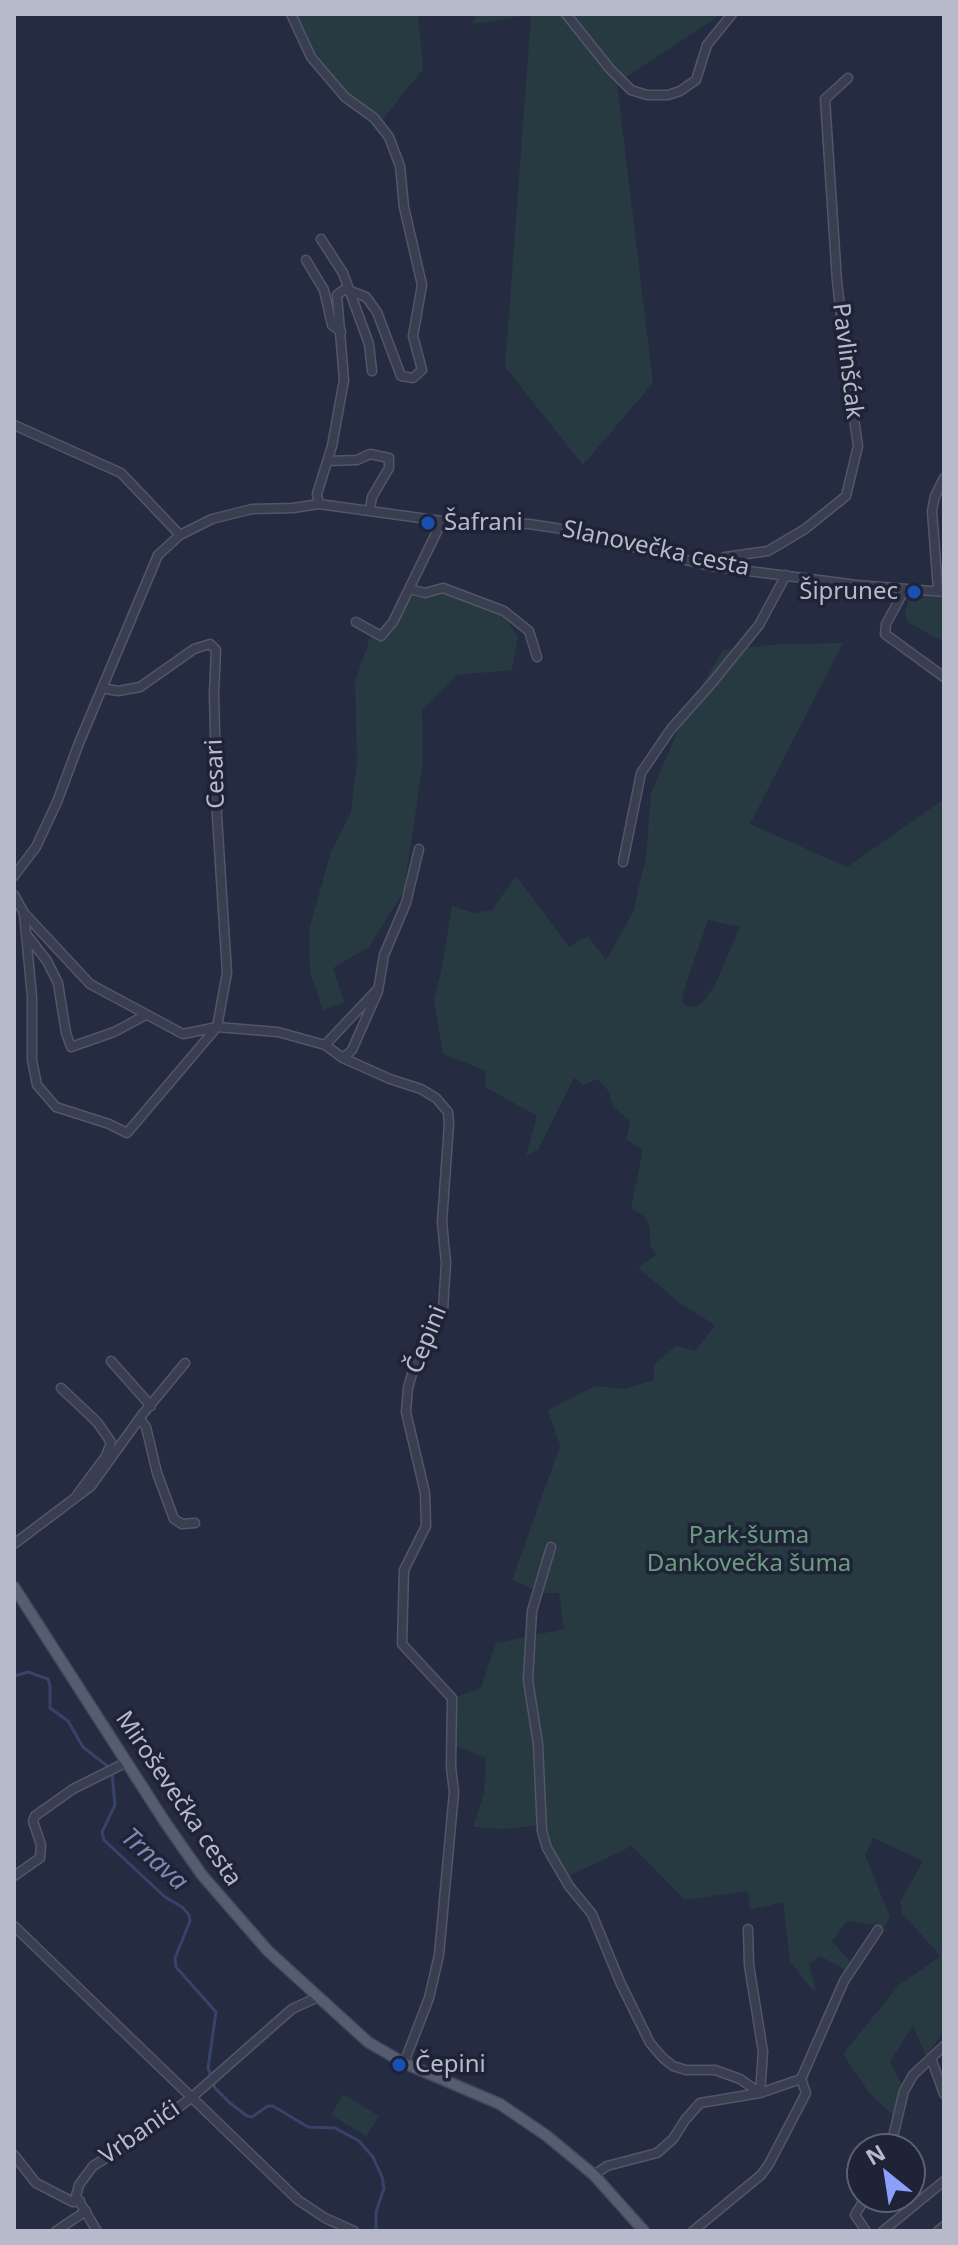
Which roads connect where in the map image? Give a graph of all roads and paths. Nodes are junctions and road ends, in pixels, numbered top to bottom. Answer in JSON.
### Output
{"nodes":[{"id":1,"x":291,"y":14,"type":"edge"},
{"id":2,"x":566,"y":14,"type":"edge"},
{"id":3,"x":732,"y":14,"type":"edge"},
{"id":4,"x":848,"y":78,"type":"dead end"},
{"id":5,"x":321,"y":239,"type":"dead end"},
{"id":6,"x":306,"y":260,"type":"dead end"},
{"id":7,"x":350,"y":291,"type":"junction"},
{"id":8,"x":341,"y":333,"type":"junction"},
{"id":9,"x":372,"y":371,"type":"dead end"},
{"id":10,"x":14,"y":425,"type":"edge"},
{"id":11,"x":328,"y":461,"type":"junction"},
{"id":12,"x":944,"y":478,"type":"edge"},
{"id":13,"x":319,"y":504,"type":"junction"},
{"id":14,"x":370,"y":509,"type":"junction"},
{"id":15,"x":442,"y":521,"type":"junction"},
{"id":16,"x":180,"y":535,"type":"junction"},
{"id":17,"x":710,"y":566,"type":"junction"},
{"id":18,"x":786,"y":575,"type":"junction"},
{"id":19,"x":409,"y":589,"type":"junction"},
{"id":20,"x":905,"y":589,"type":"junction"},
{"id":21,"x":941,"y":591,"type":"edge"},
{"id":22,"x":356,"y":622,"type":"dead end"},
{"id":23,"x":537,"y":657,"type":"dead end"},
{"id":24,"x":944,"y":677,"type":"edge"},
{"id":25,"x":102,"y":688,"type":"junction"},
{"id":26,"x":419,"y":849,"type":"dead end"},
{"id":27,"x":623,"y":862,"type":"dead end"},
{"id":28,"x":14,"y":876,"type":"edge"},
{"id":29,"x":14,"y":895,"type":"edge"},
{"id":30,"x":24,"y":913,"type":"junction"},
{"id":31,"x":26,"y":933,"type":"junction"},
{"id":32,"x":379,"y":987,"type":"junction"},
{"id":33,"x":146,"y":1015,"type":"junction"},
{"id":34,"x":217,"y":1027,"type":"junction"},
{"id":35,"x":325,"y":1045,"type":"junction"},
{"id":36,"x":343,"y":1058,"type":"junction"},
{"id":37,"x":111,"y":1361,"type":"dead end"},
{"id":38,"x":185,"y":1363,"type":"dead end"},
{"id":39,"x":61,"y":1388,"type":"dead end"},
{"id":40,"x":151,"y":1406,"type":"junction"},
{"id":41,"x":140,"y":1419,"type":"junction"},
{"id":42,"x":77,"y":1495,"type":"junction"},
{"id":43,"x":195,"y":1523,"type":"dead end"},
{"id":44,"x":14,"y":1544,"type":"edge"},
{"id":45,"x":551,"y":1547,"type":"dead end"},
{"id":46,"x":14,"y":1587,"type":"edge"},
{"id":47,"x":127,"y":1762,"type":"junction"},
{"id":48,"x":14,"y":1876,"type":"edge"},
{"id":49,"x":14,"y":1926,"type":"edge"},
{"id":50,"x":748,"y":1929,"type":"dead end"},
{"id":51,"x":878,"y":1930,"type":"dead end"},
{"id":52,"x":318,"y":1997,"type":"junction"},
{"id":53,"x":944,"y":2046,"type":"edge"},
{"id":54,"x":931,"y":2058,"type":"junction"},
{"id":55,"x":404,"y":2063,"type":"junction"},
{"id":56,"x":801,"y":2079,"type":"junction"},
{"id":57,"x":760,"y":2093,"type":"junction"},
{"id":58,"x":944,"y":2094,"type":"edge"},
{"id":59,"x":191,"y":2098,"type":"junction"},
{"id":60,"x":894,"y":2133,"type":"edge"},
{"id":61,"x":14,"y":2155,"type":"edge"},
{"id":62,"x":594,"y":2175,"type":"junction"},
{"id":63,"x":944,"y":2181,"type":"edge"},
{"id":64,"x":80,"y":2201,"type":"junction"},
{"id":65,"x":86,"y":2211,"type":"junction"},
{"id":66,"x":856,"y":2213,"type":"edge"},
{"id":67,"x":944,"y":2226,"type":"edge"},
{"id":68,"x":56,"y":2231,"type":"edge"},
{"id":69,"x":97,"y":2231,"type":"edge"},
{"id":70,"x":354,"y":2231,"type":"edge"},
{"id":71,"x":644,"y":2231,"type":"edge"},
{"id":72,"x":693,"y":2231,"type":"edge"},
{"id":73,"x":866,"y":2231,"type":"edge"},
{"id":74,"x":883,"y":2231,"type":"edge"},
{"id":75,"x":938,"y":2231,"type":"edge"}],
"edges":[{"from":1,"to":7,"type":"street"},
{"from":2,"to":3,"type":"street"},
{"from":4,"to":17,"type":"street","name":"Pavlinšćak"},
{"from":5,"to":7,"type":"street"},
{"from":6,"to":8,"type":"street"},
{"from":7,"to":8,"type":"street"},
{"from":7,"to":9,"type":"street"},
{"from":8,"to":11,"type":"street"},
{"from":10,"to":16,"type":"street"},
{"from":11,"to":13,"type":"street"},
{"from":11,"to":14,"type":"street"},
{"from":12,"to":21,"type":"street"},
{"from":13,"to":14,"type":"street","name":"Slanovečka cesta"},
{"from":13,"to":16,"type":"street","name":"Slanovečka cesta"},
{"from":14,"to":15,"type":"street","name":"Slanovečka cesta"},
{"from":15,"to":17,"type":"street","name":"Slanovečka cesta"},
{"from":15,"to":19,"type":"street"},
{"from":16,"to":25,"type":"street","name":"Slanovečka cesta"},
{"from":17,"to":18,"type":"street","name":"Slanovečka cesta"},
{"from":18,"to":20,"type":"street","name":"Slanovečka cesta"},
{"from":18,"to":27,"type":"street"},
{"from":19,"to":22,"type":"street"},
{"from":19,"to":23,"type":"street"},
{"from":20,"to":21,"type":"street","name":"Slanovečka cesta"},
{"from":20,"to":24,"type":"street"},
{"from":25,"to":28,"type":"street","name":"Slanovečka cesta"},
{"from":25,"to":34,"type":"street","name":"Cesari"},
{"from":26,"to":32,"type":"street"},
{"from":29,"to":30,"type":"street"},
{"from":30,"to":31,"type":"street"},
{"from":30,"to":33,"type":"street"},
{"from":31,"to":33,"type":"street"},
{"from":31,"to":34,"type":"street"},
{"from":32,"to":35,"type":"street"},
{"from":32,"to":36,"type":"street"},
{"from":33,"to":34,"type":"street"},
{"from":34,"to":35,"type":"street"},
{"from":35,"to":36,"type":"street"},
{"from":36,"to":55,"type":"street","name":"Čepini"},
{"from":37,"to":40,"type":"street"},
{"from":38,"to":40,"type":"street"},
{"from":39,"to":42,"type":"street"},
{"from":40,"to":41,"type":"street"},
{"from":41,"to":42,"type":"street"},
{"from":41,"to":43,"type":"street"},
{"from":42,"to":44,"type":"street"},
{"from":45,"to":57,"type":"street"},
{"from":46,"to":47,"type":"main road","name":"Miroševečka cesta"},
{"from":47,"to":48,"type":"street"},
{"from":47,"to":52,"type":"main road","name":"Miroševečka cesta"},
{"from":49,"to":59,"type":"street"},
{"from":50,"to":57,"type":"street"},
{"from":51,"to":56,"type":"street"},
{"from":52,"to":55,"type":"main road","name":"Miroševečka cesta"},
{"from":52,"to":59,"type":"street","name":"Vrbanići"},
{"from":53,"to":54,"type":"street"},
{"from":54,"to":58,"type":"street"},
{"from":54,"to":60,"type":"street"},
{"from":55,"to":62,"type":"main road","name":"Miroševečka cesta"},
{"from":56,"to":57,"type":"street"},
{"from":56,"to":72,"type":"street"},
{"from":57,"to":62,"type":"street"},
{"from":59,"to":64,"type":"street","name":"Vrbanići"},
{"from":59,"to":70,"type":"street"},
{"from":61,"to":64,"type":"street"},
{"from":62,"to":71,"type":"main road","name":"Miroševečka cesta"},
{"from":63,"to":74,"type":"street"},
{"from":64,"to":65,"type":"street"},
{"from":65,"to":68,"type":"street"},
{"from":65,"to":69,"type":"street"},
{"from":66,"to":73,"type":"street"},
{"from":67,"to":75,"type":"street"}]}
